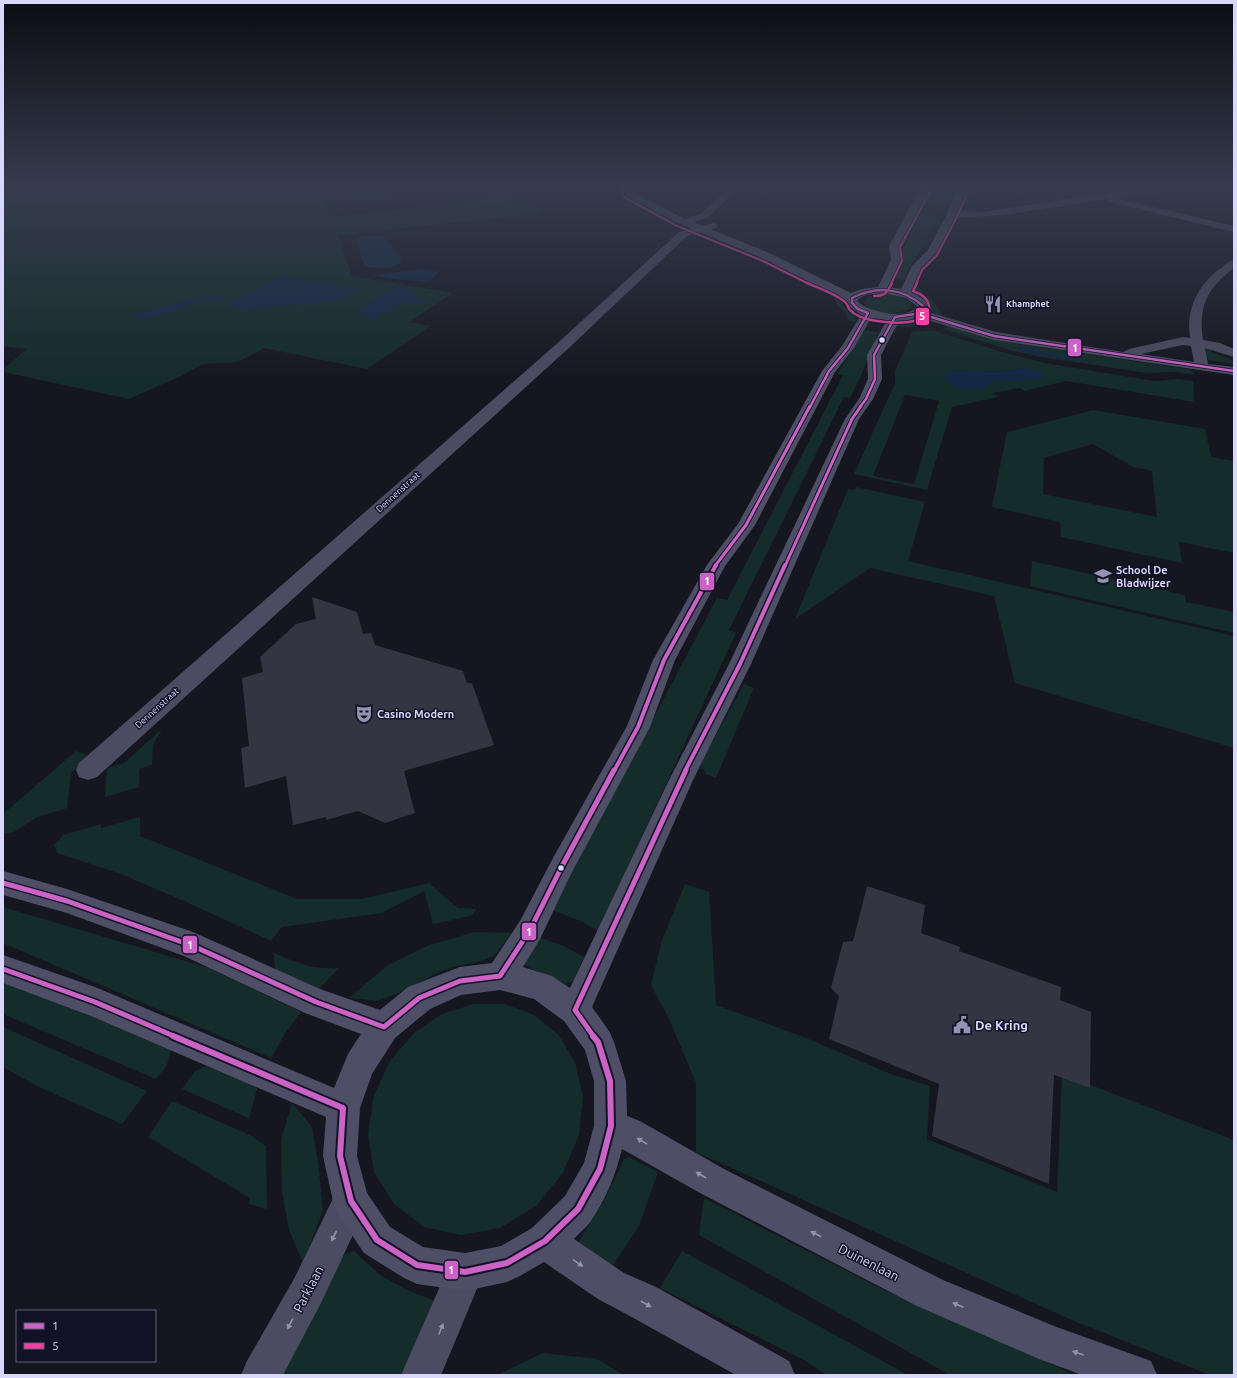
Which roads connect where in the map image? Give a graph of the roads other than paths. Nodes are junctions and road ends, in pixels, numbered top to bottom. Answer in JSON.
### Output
{"nodes":[{"id":1,"x":664,"y":251,"type":"edge"},
{"id":2,"x":757,"y":251,"type":"edge"},
{"id":3,"x":895,"y":251,"type":"edge"},
{"id":4,"x":932,"y":251,"type":"edge"},
{"id":5,"x":1234,"y":263,"type":"edge"},
{"id":6,"x":882,"y":290,"type":"junction"},
{"id":7,"x":883,"y":305,"type":"junction"},
{"id":8,"x":1197,"y":343,"type":"junction"},
{"id":9,"x":1234,"y":353,"type":"edge"},
{"id":10,"x":1128,"y":357,"type":"junction"},
{"id":11,"x":1202,"y":367,"type":"junction"},
{"id":12,"x":1234,"y":371,"type":"edge"},
{"id":13,"x":88,"y":770,"type":"dead end"},
{"id":14,"x":3,"y":883,"type":"edge"},
{"id":15,"x":3,"y":970,"type":"edge"},
{"id":16,"x":500,"y":976,"type":"junction"},
{"id":17,"x":575,"y":1010,"type":"junction"},
{"id":18,"x":384,"y":1027,"type":"junction"},
{"id":19,"x":343,"y":1108,"type":"junction"},
{"id":20,"x":612,"y":1126,"type":"junction"},
{"id":21,"x":351,"y":1201,"type":"junction"},
{"id":22,"x":545,"y":1242,"type":"junction"},
{"id":23,"x":465,"y":1272,"type":"junction"},
{"id":24,"x":262,"y":1375,"type":"edge"},
{"id":25,"x":421,"y":1375,"type":"edge"},
{"id":26,"x":775,"y":1375,"type":"edge"},
{"id":27,"x":1137,"y":1375,"type":"edge"}],
"edges":[{"from":1,"to":13,"type":"street","name":"Dennenstraat"},
{"from":2,"to":7,"type":"main road"},
{"from":3,"to":6,"type":"main road"},
{"from":4,"to":7,"type":"main road"},
{"from":5,"to":8,"type":"street"},
{"from":6,"to":7,"type":"main road"},
{"from":6,"to":7,"type":"main road"},
{"from":7,"to":10,"type":"street"},
{"from":7,"to":16,"type":"main road"},
{"from":7,"to":17,"type":"main road"},
{"from":8,"to":9,"type":"street"},
{"from":8,"to":10,"type":"street"},
{"from":8,"to":11,"type":"street"},
{"from":10,"to":11,"type":"street"},
{"from":11,"to":12,"type":"street"},
{"from":14,"to":18,"type":"main road"},
{"from":15,"to":19,"type":"main road"},
{"from":16,"to":17,"type":"main road"},
{"from":16,"to":18,"type":"main road"},
{"from":17,"to":20,"type":"main road"},
{"from":18,"to":19,"type":"main road"},
{"from":19,"to":21,"type":"main road"},
{"from":20,"to":22,"type":"main road"},
{"from":27,"to":20,"type":"main road","name":"Duinenlaan","one_way":true},
{"from":21,"to":23,"type":"main road"},
{"from":21,"to":24,"type":"street","name":"Parklaan","one_way":true},
{"from":22,"to":23,"type":"main road"},
{"from":22,"to":26,"type":"main road","one_way":true},
{"from":25,"to":23,"type":"street","one_way":true}]}
